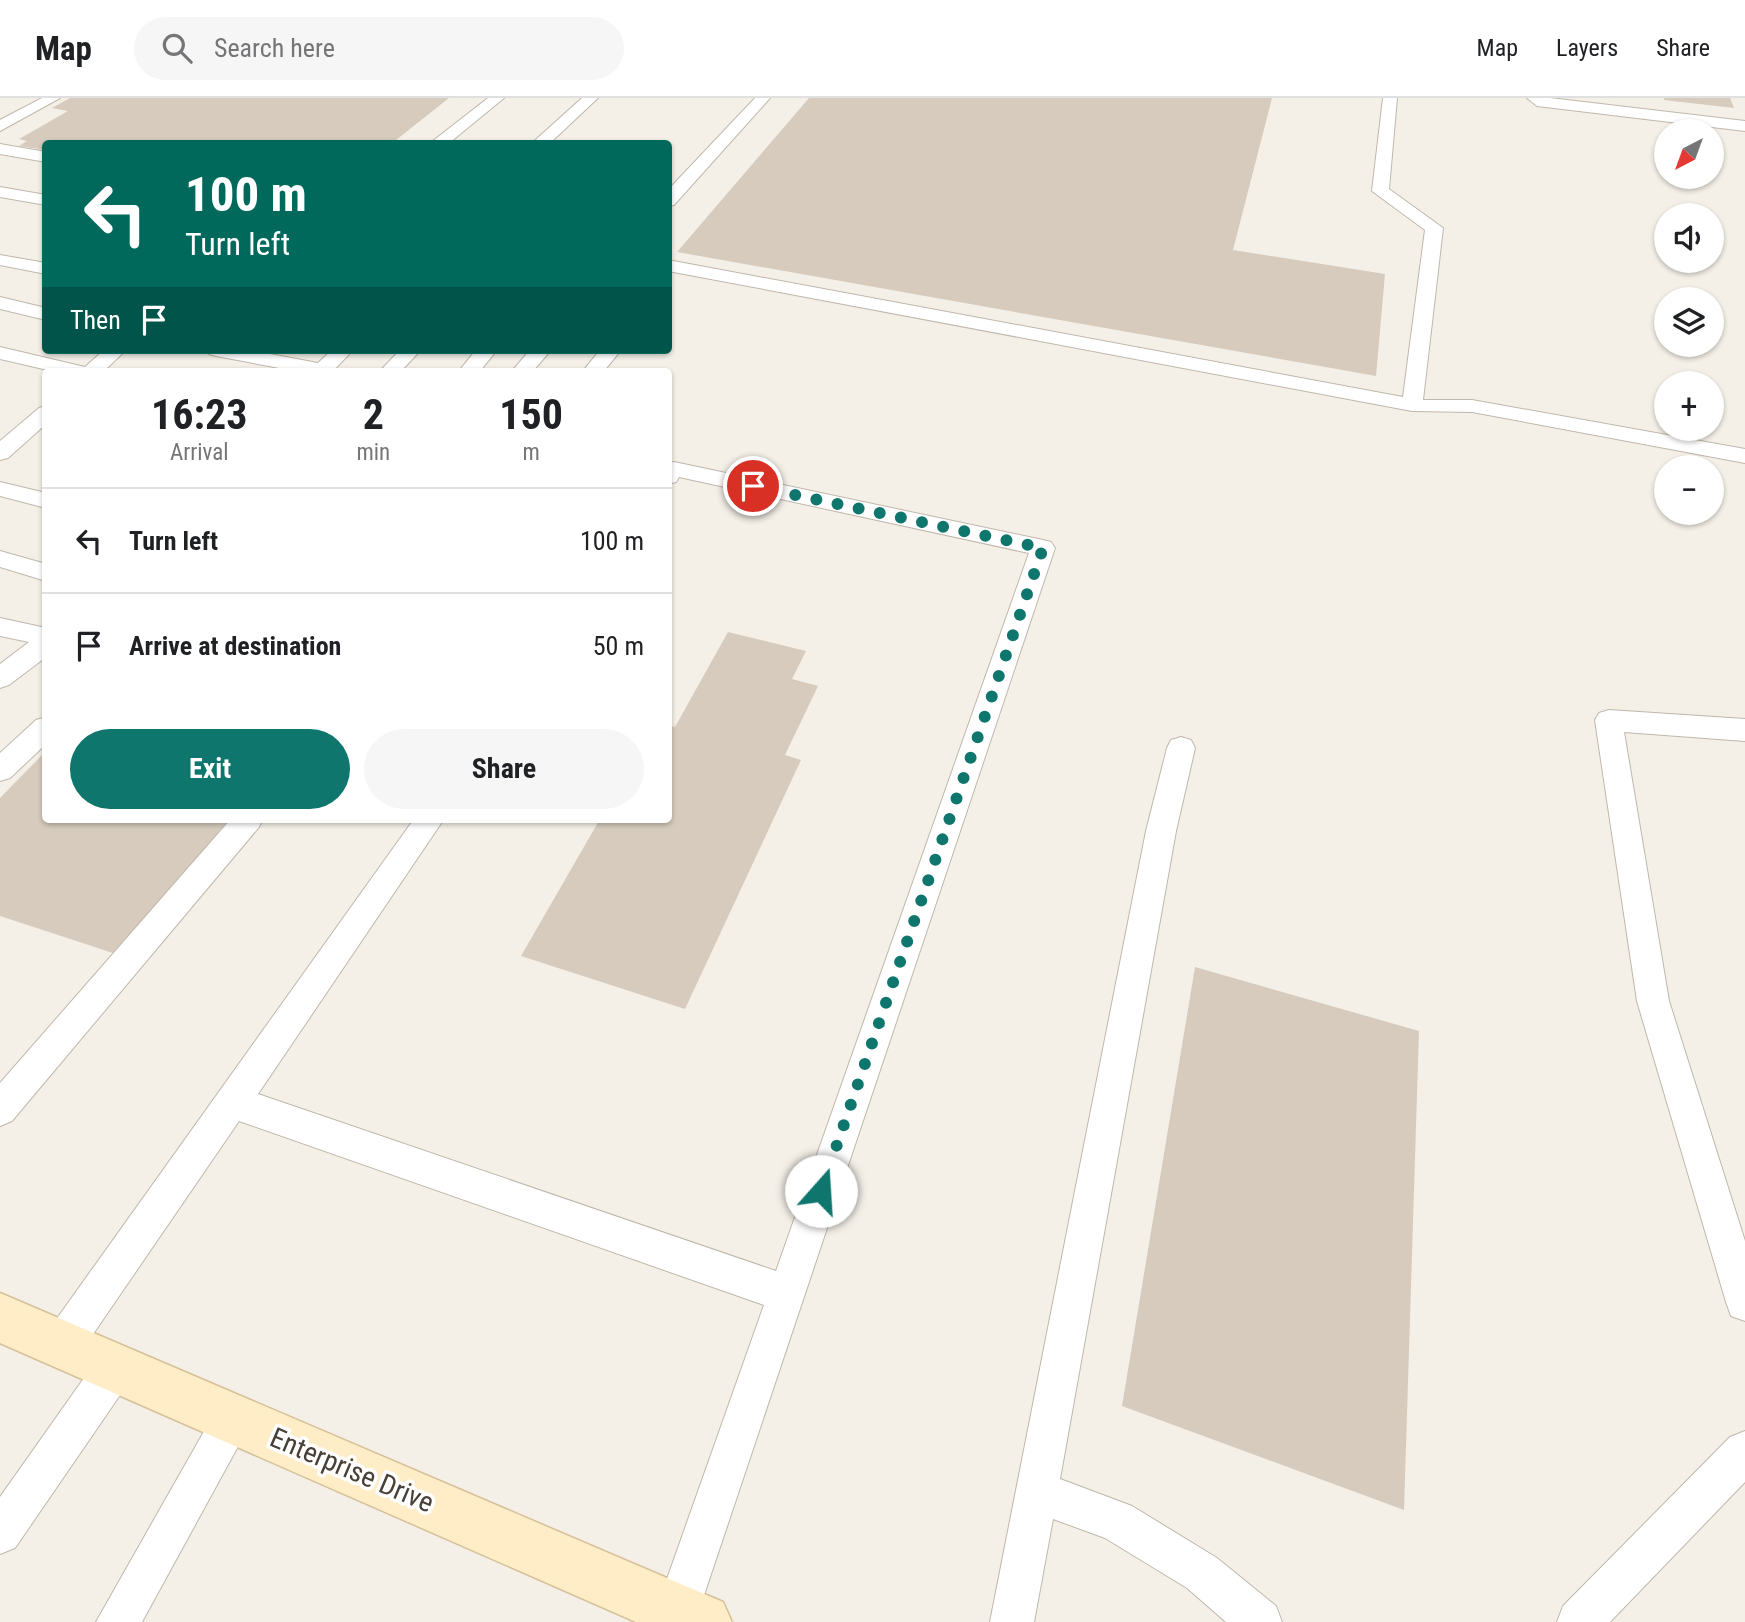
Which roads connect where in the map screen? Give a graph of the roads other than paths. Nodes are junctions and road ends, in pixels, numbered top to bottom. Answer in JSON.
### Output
{"nodes":[{"id":1,"x":53,"y":98,"type":"edge"},
{"id":2,"x":498,"y":98,"type":"edge"},
{"id":3,"x":591,"y":98,"type":"edge"},
{"id":4,"x":763,"y":98,"type":"edge"},
{"id":5,"x":1390,"y":98,"type":"edge"},
{"id":6,"x":1534,"y":98,"type":"edge"},
{"id":7,"x":0,"y":126,"type":"edge"},
{"id":8,"x":1745,"y":126,"type":"edge"},
{"id":9,"x":442,"y":140,"type":"edge"},
{"id":10,"x":544,"y":140,"type":"edge"},
{"id":11,"x":0,"y":149,"type":"edge"},
{"id":12,"x":42,"y":156,"type":"edge"},
{"id":13,"x":0,"y":192,"type":"edge"},
{"id":14,"x":672,"y":197,"type":"edge"},
{"id":15,"x":42,"y":199,"type":"edge"},
{"id":16,"x":0,"y":260,"type":"edge"},
{"id":17,"x":672,"y":266,"type":"edge"},
{"id":18,"x":42,"y":268,"type":"edge"},
{"id":19,"x":0,"y":303,"type":"edge"},
{"id":20,"x":42,"y":313,"type":"edge"},
{"id":21,"x":0,"y":353,"type":"edge"},
{"id":22,"x":111,"y":354,"type":"edge"},
{"id":23,"x":236,"y":354,"type":"edge"},
{"id":24,"x":339,"y":354,"type":"edge"},
{"id":25,"x":407,"y":354,"type":"edge"},
{"id":26,"x":483,"y":354,"type":"edge"},
{"id":27,"x":537,"y":354,"type":"edge"},
{"id":28,"x":608,"y":354,"type":"edge"},
{"id":29,"x":65,"y":368,"type":"edge"},
{"id":30,"x":95,"y":368,"type":"edge"},
{"id":31,"x":307,"y":368,"type":"edge"},
{"id":32,"x":325,"y":368,"type":"edge"},
{"id":33,"x":393,"y":368,"type":"edge"},
{"id":34,"x":471,"y":368,"type":"edge"},
{"id":35,"x":525,"y":368,"type":"edge"},
{"id":36,"x":596,"y":368,"type":"edge"},
{"id":37,"x":1412,"y":405,"type":"junction"},
{"id":38,"x":33,"y":421,"type":"edge"},
{"id":39,"x":0,"y":453,"type":"edge"},
{"id":40,"x":1745,"y":456,"type":"edge"},
{"id":41,"x":672,"y":472,"type":"edge"},
{"id":42,"x":0,"y":489,"type":"edge"},
{"id":43,"x":42,"y":500,"type":"edge"},
{"id":44,"x":0,"y":559,"type":"edge"},
{"id":45,"x":42,"y":572,"type":"edge"},
{"id":46,"x":0,"y":627,"type":"edge"},
{"id":47,"x":42,"y":636,"type":"edge"},
{"id":48,"x":42,"y":646,"type":"edge"},
{"id":49,"x":0,"y":678,"type":"edge"},
{"id":50,"x":1745,"y":730,"type":"edge"},
{"id":51,"x":42,"y":731,"type":"edge"},
{"id":52,"x":1181,"y":748,"type":"dead end"},
{"id":53,"x":0,"y":770,"type":"edge"},
{"id":54,"x":245,"y":823,"type":"edge"},
{"id":55,"x":427,"y":823,"type":"edge"},
{"id":56,"x":232,"y":1102,"type":"junction"},
{"id":57,"x":0,"y":1109,"type":"edge"},
{"id":58,"x":786,"y":1294,"type":"junction"},
{"id":59,"x":1745,"y":1302,"type":"edge"},
{"id":60,"x":0,"y":1318,"type":"edge"},
{"id":61,"x":62,"y":1345,"type":"junction"},
{"id":62,"x":115,"y":1368,"type":"junction"},
{"id":63,"x":233,"y":1419,"type":"junction"},
{"id":64,"x":1745,"y":1452,"type":"edge"},
{"id":65,"x":1037,"y":1492,"type":"junction"},
{"id":66,"x":0,"y":1533,"type":"edge"},
{"id":67,"x":690,"y":1616,"type":"edge"},
{"id":68,"x":118,"y":1622,"type":"edge"},
{"id":69,"x":1012,"y":1622,"type":"edge"},
{"id":70,"x":1260,"y":1622,"type":"edge"},
{"id":71,"x":1579,"y":1622,"type":"edge"}],
"edges":[{"from":1,"to":7,"type":"lane"},
{"from":2,"to":9,"type":"lane"},
{"from":3,"to":10,"type":"lane"},
{"from":4,"to":14,"type":"lane"},
{"from":5,"to":37,"type":"lane"},
{"from":6,"to":8,"type":"lane"},
{"from":11,"to":12,"type":"lane"},
{"from":13,"to":15,"type":"lane"},
{"from":16,"to":18,"type":"lane"},
{"from":17,"to":37,"type":"lane"},
{"from":19,"to":20,"type":"lane"},
{"from":21,"to":29,"type":"lane"},
{"from":22,"to":30,"type":"lane"},
{"from":23,"to":31,"type":"lane"},
{"from":24,"to":32,"type":"lane"},
{"from":25,"to":33,"type":"lane"},
{"from":26,"to":34,"type":"lane"},
{"from":27,"to":35,"type":"lane"},
{"from":28,"to":36,"type":"lane"},
{"from":37,"to":40,"type":"lane"},
{"from":38,"to":39,"type":"lane"},
{"from":41,"to":58,"type":"lane"},
{"from":42,"to":43,"type":"lane"},
{"from":44,"to":45,"type":"lane"},
{"from":46,"to":47,"type":"lane"},
{"from":48,"to":49,"type":"lane"},
{"from":50,"to":59,"type":"lane"},
{"from":51,"to":53,"type":"lane"},
{"from":52,"to":65,"type":"lane"},
{"from":54,"to":57,"type":"lane"},
{"from":55,"to":56,"type":"lane"},
{"from":56,"to":58,"type":"lane"},
{"from":56,"to":61,"type":"lane"},
{"from":58,"to":67,"type":"lane"},
{"from":60,"to":61,"type":"street","name":"Enterprise Drive"},
{"from":61,"to":62,"type":"street","name":"Enterprise Drive"},
{"from":62,"to":63,"type":"street","name":"Enterprise Drive"},
{"from":62,"to":66,"type":"lane"},
{"from":63,"to":67,"type":"street","name":"Enterprise Drive"},
{"from":63,"to":68,"type":"lane"},
{"from":64,"to":71,"type":"lane"},
{"from":65,"to":69,"type":"lane"},
{"from":65,"to":70,"type":"lane"}]}
